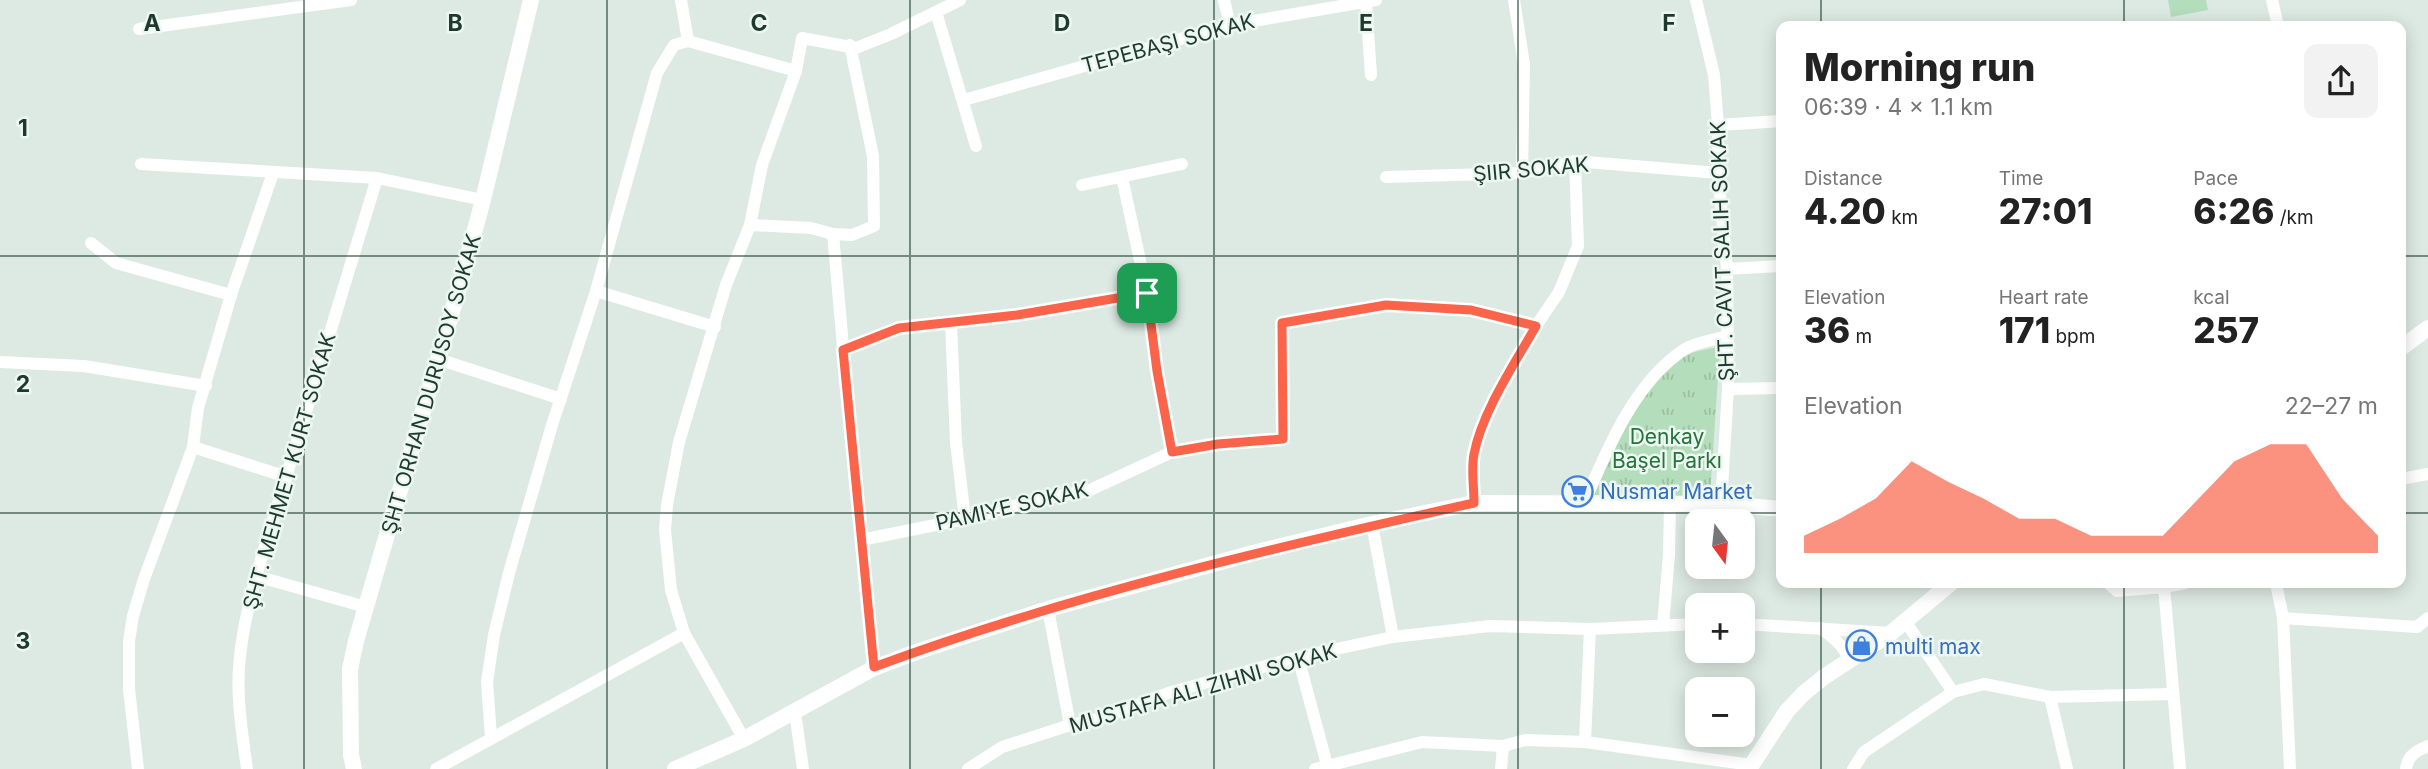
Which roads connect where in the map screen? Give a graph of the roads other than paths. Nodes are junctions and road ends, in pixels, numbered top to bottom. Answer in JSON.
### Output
{"nodes":[{"id":1,"x":351,"y":0,"type":"edge"},
{"id":2,"x":531,"y":0,"type":"edge"},
{"id":3,"x":681,"y":0,"type":"edge"},
{"id":4,"x":960,"y":0,"type":"edge"},
{"id":5,"x":1224,"y":0,"type":"edge"},
{"id":6,"x":1514,"y":0,"type":"edge"},
{"id":7,"x":1696,"y":0,"type":"edge"},
{"id":8,"x":2272,"y":0,"type":"edge"},
{"id":9,"x":1371,"y":1,"type":"edge"},
{"id":10,"x":936,"y":12,"type":"junction"},
{"id":11,"x":2277,"y":21,"type":"edge"},
{"id":12,"x":1230,"y":25,"type":"junction"},
{"id":13,"x":139,"y":29,"type":"dead end"},
{"id":14,"x":688,"y":41,"type":"junction"},
{"id":15,"x":850,"y":45,"type":"junction"},
{"id":16,"x":796,"y":71,"type":"junction"},
{"id":17,"x":1371,"y":75,"type":"dead end"},
{"id":18,"x":964,"y":100,"type":"junction"},
{"id":19,"x":1776,"y":121,"type":"edge"},
{"id":20,"x":1718,"y":125,"type":"junction"},
{"id":21,"x":976,"y":146,"type":"dead end"},
{"id":22,"x":1575,"y":161,"type":"junction"},
{"id":23,"x":141,"y":164,"type":"dead end"},
{"id":24,"x":1182,"y":164,"type":"dead end"},
{"id":25,"x":273,"y":173,"type":"junction"},
{"id":26,"x":1522,"y":173,"type":"junction"},
{"id":27,"x":1718,"y":173,"type":"junction"},
{"id":28,"x":1122,"y":177,"type":"junction"},
{"id":29,"x":1386,"y":177,"type":"dead end"},
{"id":30,"x":377,"y":178,"type":"junction"},
{"id":31,"x":1082,"y":185,"type":"dead end"},
{"id":32,"x":483,"y":200,"type":"junction"},
{"id":33,"x":751,"y":225,"type":"junction"},
{"id":34,"x":833,"y":234,"type":"junction"},
{"id":35,"x":91,"y":243,"type":"dead end"},
{"id":36,"x":1776,"y":266,"type":"edge"},
{"id":37,"x":1727,"y":269,"type":"junction"},
{"id":38,"x":596,"y":291,"type":"junction"},
{"id":39,"x":1147,"y":293,"type":"junction"},
{"id":40,"x":231,"y":295,"type":"junction"},
{"id":41,"x":951,"y":323,"type":"junction"},
{"id":42,"x":1536,"y":326,"type":"junction"},
{"id":43,"x":715,"y":327,"type":"junction"},
{"id":44,"x":2428,"y":328,"type":"edge"},
{"id":45,"x":1727,"y":336,"type":"junction"},
{"id":46,"x":2406,"y":344,"type":"edge"},
{"id":47,"x":843,"y":350,"type":"junction"},
{"id":48,"x":438,"y":359,"type":"junction"},
{"id":49,"x":0,"y":362,"type":"edge"},
{"id":50,"x":206,"y":386,"type":"junction"},
{"id":51,"x":1776,"y":388,"type":"edge"},
{"id":52,"x":1728,"y":389,"type":"junction"},
{"id":53,"x":561,"y":399,"type":"junction"},
{"id":54,"x":193,"y":447,"type":"junction"},
{"id":55,"x":1172,"y":452,"type":"junction"},
{"id":56,"x":2428,"y":474,"type":"edge"},
{"id":57,"x":287,"y":477,"type":"junction"},
{"id":58,"x":2406,"y":478,"type":"edge"},
{"id":59,"x":1474,"y":503,"type":"junction"},
{"id":60,"x":1584,"y":503,"type":"junction"},
{"id":61,"x":1670,"y":503,"type":"junction"},
{"id":62,"x":1721,"y":503,"type":"junction"},
{"id":63,"x":1776,"y":508,"type":"edge"},
{"id":64,"x":965,"y":519,"type":"junction"},
{"id":65,"x":1371,"y":524,"type":"junction"},
{"id":66,"x":861,"y":540,"type":"junction"},
{"id":67,"x":256,"y":576,"type":"junction"},
{"id":68,"x":1942,"y":588,"type":"edge"},
{"id":69,"x":2114,"y":588,"type":"edge"},
{"id":70,"x":2152,"y":588,"type":"edge"},
{"id":71,"x":2164,"y":588,"type":"edge"},
{"id":72,"x":2277,"y":588,"type":"edge"},
{"id":73,"x":366,"y":607,"type":"junction"},
{"id":74,"x":1048,"y":610,"type":"junction"},
{"id":75,"x":2283,"y":618,"type":"junction"},
{"id":76,"x":2428,"y":618,"type":"edge"},
{"id":77,"x":1905,"y":621,"type":"junction"},
{"id":78,"x":1685,"y":624,"type":"edge"},
{"id":79,"x":1663,"y":625,"type":"junction"},
{"id":80,"x":1755,"y":625,"type":"edge"},
{"id":81,"x":1820,"y":628,"type":"junction"},
{"id":82,"x":1590,"y":629,"type":"junction"},
{"id":83,"x":684,"y":633,"type":"junction"},
{"id":84,"x":1891,"y":633,"type":"junction"},
{"id":85,"x":1393,"y":637,"type":"junction"},
{"id":86,"x":1298,"y":657,"type":"junction"},
{"id":87,"x":1850,"y":660,"type":"junction"},
{"id":88,"x":874,"y":667,"type":"junction"},
{"id":89,"x":1953,"y":692,"type":"junction"},
{"id":90,"x":2174,"y":694,"type":"junction"},
{"id":91,"x":2050,"y":697,"type":"junction"},
{"id":92,"x":795,"y":712,"type":"junction"},
{"id":93,"x":1070,"y":725,"type":"junction"},
{"id":94,"x":491,"y":737,"type":"junction"},
{"id":95,"x":744,"y":739,"type":"junction"},
{"id":96,"x":1585,"y":742,"type":"junction"},
{"id":97,"x":1503,"y":746,"type":"junction"},
{"id":98,"x":2428,"y":747,"type":"edge"},
{"id":99,"x":1321,"y":767,"type":"edge"},
{"id":100,"x":1751,"y":767,"type":"edge"},
{"id":101,"x":975,"y":768,"type":"edge"},
{"id":102,"x":138,"y":769,"type":"edge"},
{"id":103,"x":247,"y":769,"type":"edge"},
{"id":104,"x":354,"y":769,"type":"edge"},
{"id":105,"x":436,"y":769,"type":"edge"},
{"id":106,"x":675,"y":769,"type":"edge"},
{"id":107,"x":803,"y":769,"type":"edge"},
{"id":108,"x":1501,"y":769,"type":"edge"},
{"id":109,"x":1853,"y":769,"type":"edge"},
{"id":110,"x":2067,"y":769,"type":"edge"},
{"id":111,"x":2180,"y":769,"type":"edge"},
{"id":112,"x":2290,"y":769,"type":"edge"},
{"id":113,"x":2406,"y":769,"type":"edge"}],
"edges":[{"from":1,"to":13,"type":"street"},
{"from":2,"to":32,"type":"street","name":"ŞHT ORHAN DURUSOY SOKAK"},
{"from":3,"to":14,"type":"street"},
{"from":4,"to":10,"type":"street"},
{"from":5,"to":12,"type":"street"},
{"from":6,"to":26,"type":"street"},
{"from":7,"to":20,"type":"street","name":"ŞHT. CAVIT SALIH SOKAK"},
{"from":8,"to":11,"type":"street"},
{"from":9,"to":12,"type":"street"},
{"from":9,"to":17,"type":"street"},
{"from":10,"to":15,"type":"street"},
{"from":10,"to":18,"type":"street"},
{"from":12,"to":18,"type":"street"},
{"from":14,"to":16,"type":"street"},
{"from":14,"to":38,"type":"street"},
{"from":15,"to":16,"type":"street"},
{"from":15,"to":34,"type":"street"},
{"from":16,"to":33,"type":"street"},
{"from":18,"to":21,"type":"street"},
{"from":19,"to":20,"type":"street"},
{"from":20,"to":27,"type":"street","name":"ŞHT. CAVIT SALIH SOKAK"},
{"from":22,"to":26,"type":"street","name":"ŞIIR SOKAK"},
{"from":22,"to":27,"type":"street","name":"ŞIIR SOKAK"},
{"from":22,"to":42,"type":"street"},
{"from":23,"to":25,"type":"street"},
{"from":24,"to":28,"type":"street"},
{"from":25,"to":30,"type":"street"},
{"from":25,"to":40,"type":"street"},
{"from":26,"to":29,"type":"street","name":"ŞIIR SOKAK"},
{"from":27,"to":37,"type":"street","name":"ŞHT. CAVIT SALIH SOKAK"},
{"from":28,"to":31,"type":"street"},
{"from":28,"to":39,"type":"street"},
{"from":30,"to":32,"type":"street"},
{"from":30,"to":57,"type":"street","name":"ŞHT. MEHMET KURT SOKAK"},
{"from":32,"to":48,"type":"street","name":"ŞHT ORHAN DURUSOY SOKAK"},
{"from":33,"to":34,"type":"street"},
{"from":33,"to":43,"type":"street"},
{"from":34,"to":47,"type":"street"},
{"from":35,"to":40,"type":"street"},
{"from":36,"to":37,"type":"street"},
{"from":37,"to":45,"type":"street","name":"ŞHT. CAVIT SALIH SOKAK"},
{"from":38,"to":43,"type":"street"},
{"from":38,"to":53,"type":"street"},
{"from":39,"to":41,"type":"street"},
{"from":39,"to":55,"type":"street"},
{"from":40,"to":50,"type":"street"},
{"from":41,"to":47,"type":"street"},
{"from":41,"to":64,"type":"street"},
{"from":42,"to":55,"type":"street","name":"PAMIYE SOKAK"},
{"from":42,"to":59,"type":"street"},
{"from":43,"to":83,"type":"street"},
{"from":44,"to":46,"type":"street"},
{"from":45,"to":52,"type":"street","name":"ŞHT. CAVIT SALIH SOKAK"},
{"from":45,"to":60,"type":"street"},
{"from":47,"to":66,"type":"street"},
{"from":48,"to":53,"type":"street"},
{"from":48,"to":73,"type":"street","name":"ŞHT ORHAN DURUSOY SOKAK"},
{"from":49,"to":50,"type":"street"},
{"from":50,"to":54,"type":"street"},
{"from":51,"to":52,"type":"street"},
{"from":52,"to":62,"type":"street","name":"ŞHT. CAVIT SALIH SOKAK"},
{"from":53,"to":94,"type":"street"},
{"from":54,"to":57,"type":"street"},
{"from":54,"to":102,"type":"street"},
{"from":55,"to":64,"type":"street","name":"PAMIYE SOKAK"},
{"from":56,"to":58,"type":"street"},
{"from":57,"to":67,"type":"street","name":"ŞHT. MEHMET KURT SOKAK"},
{"from":59,"to":60,"type":"street"},
{"from":59,"to":65,"type":"street"},
{"from":60,"to":61,"type":"street"},
{"from":61,"to":62,"type":"street"},
{"from":61,"to":79,"type":"street"},
{"from":62,"to":63,"type":"street"},
{"from":64,"to":66,"type":"street","name":"PAMIYE SOKAK"},
{"from":65,"to":74,"type":"street"},
{"from":65,"to":85,"type":"street"},
{"from":66,"to":88,"type":"street"},
{"from":67,"to":73,"type":"street"},
{"from":67,"to":103,"type":"street","name":"ŞHT. MEHMET KURT SOKAK"},
{"from":68,"to":77,"type":"street"},
{"from":69,"to":70,"type":"street"},
{"from":71,"to":90,"type":"street"},
{"from":72,"to":75,"type":"street"},
{"from":73,"to":104,"type":"street","name":"ŞHT ORHAN DURUSOY SOKAK"},
{"from":74,"to":88,"type":"street"},
{"from":74,"to":93,"type":"street"},
{"from":75,"to":76,"type":"street"},
{"from":75,"to":112,"type":"street"},
{"from":77,"to":84,"type":"street"},
{"from":77,"to":89,"type":"street"},
{"from":78,"to":79,"type":"street","name":"MUSTAFA ALI ZIHNI SOKAK"},
{"from":79,"to":82,"type":"street","name":"MUSTAFA ALI ZIHNI SOKAK"},
{"from":80,"to":81,"type":"street"},
{"from":81,"to":84,"type":"street"},
{"from":81,"to":87,"type":"street"},
{"from":82,"to":85,"type":"street","name":"MUSTAFA ALI ZIHNI SOKAK"},
{"from":82,"to":96,"type":"street"},
{"from":83,"to":94,"type":"street"},
{"from":83,"to":95,"type":"street"},
{"from":84,"to":87,"type":"street"},
{"from":85,"to":86,"type":"street","name":"MUSTAFA ALI ZIHNI SOKAK"},
{"from":86,"to":93,"type":"street","name":"MUSTAFA ALI ZIHNI SOKAK"},
{"from":86,"to":99,"type":"street"},
{"from":87,"to":100,"type":"street"},
{"from":88,"to":92,"type":"street"},
{"from":89,"to":91,"type":"street"},
{"from":89,"to":109,"type":"street"},
{"from":90,"to":91,"type":"street"},
{"from":90,"to":111,"type":"street"},
{"from":91,"to":110,"type":"street"},
{"from":92,"to":95,"type":"street"},
{"from":92,"to":107,"type":"street"},
{"from":93,"to":101,"type":"street","name":"MUSTAFA ALI ZIHNI SOKAK"},
{"from":94,"to":105,"type":"street"},
{"from":95,"to":106,"type":"street"},
{"from":96,"to":97,"type":"street"},
{"from":96,"to":100,"type":"street"},
{"from":97,"to":99,"type":"street"},
{"from":97,"to":108,"type":"street"},
{"from":98,"to":113,"type":"street"}]}
